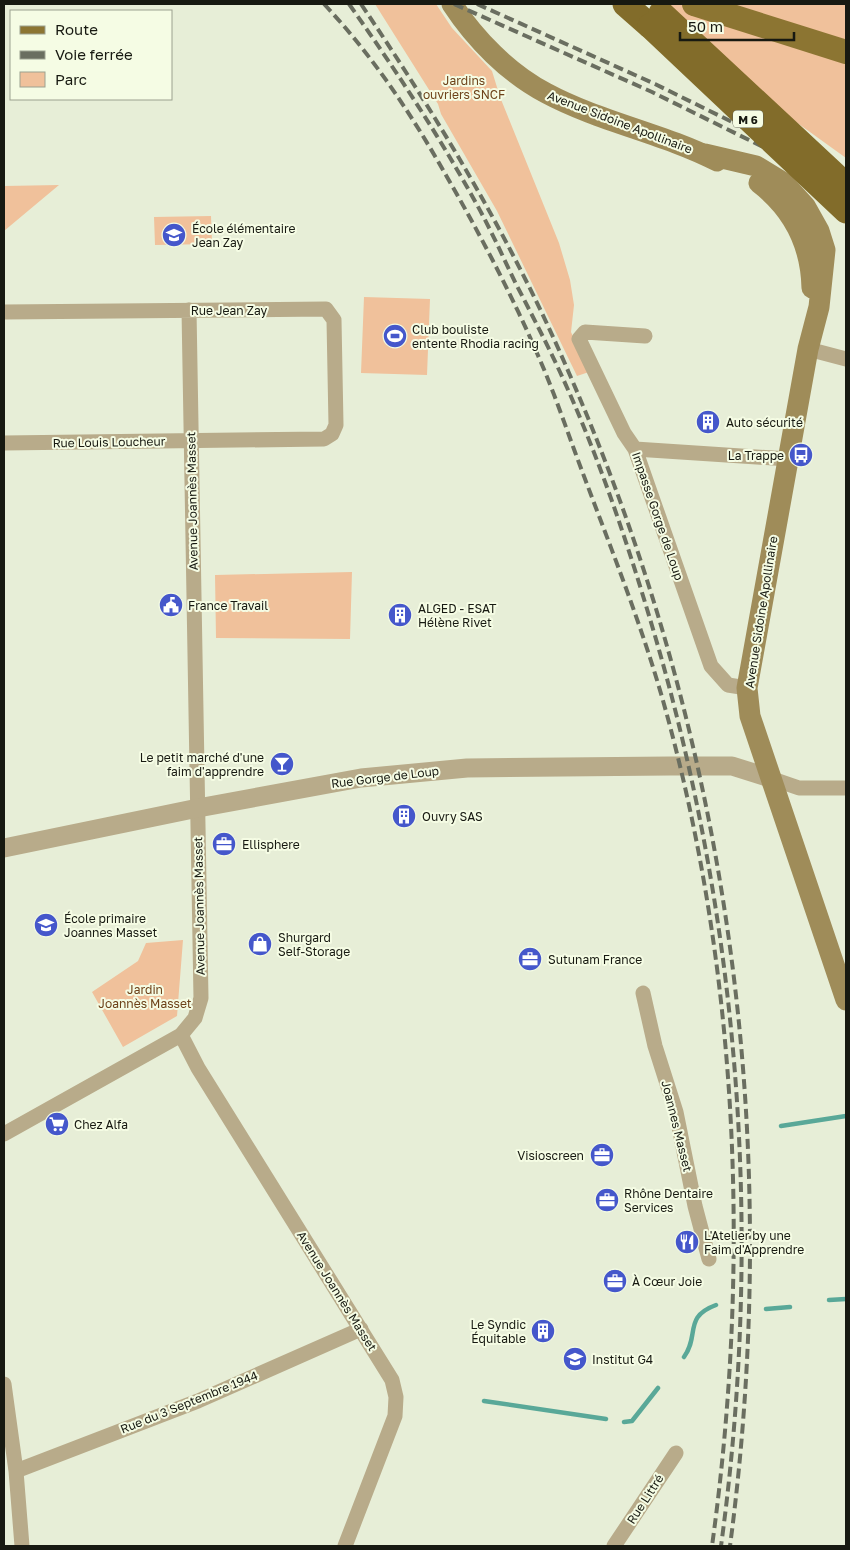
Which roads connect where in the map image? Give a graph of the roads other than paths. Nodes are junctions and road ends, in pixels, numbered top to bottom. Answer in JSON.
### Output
{"nodes":[{"id":1,"x":452,"y":4,"type":"edge"},
{"id":2,"x":625,"y":4,"type":"edge"},
{"id":3,"x":694,"y":4,"type":"edge"},
{"id":4,"x":654,"y":14,"type":"edge"},
{"id":5,"x":846,"y":52,"type":"edge"},
{"id":6,"x":846,"y":185,"type":"edge"},
{"id":7,"x":846,"y":211,"type":"edge"},
{"id":8,"x":189,"y":310,"type":"junction"},
{"id":9,"x":4,"y":312,"type":"edge"},
{"id":10,"x":645,"y":336,"type":"dead end"},
{"id":11,"x":810,"y":340,"type":"junction"},
{"id":12,"x":846,"y":359,"type":"edge"},
{"id":13,"x":332,"y":434,"type":"joint"},
{"id":14,"x":191,"y":441,"type":"junction"},
{"id":15,"x":4,"y":443,"type":"edge"},
{"id":16,"x":636,"y":449,"type":"junction"},
{"id":17,"x":788,"y":459,"type":"junction"},
{"id":18,"x":747,"y":688,"type":"junction"},
{"id":19,"x":770,"y":778,"type":"junction"},
{"id":20,"x":846,"y":788,"type":"edge"},
{"id":21,"x":198,"y":808,"type":"junction"},
{"id":22,"x":4,"y":848,"type":"edge"},
{"id":23,"x":642,"y":993,"type":"dead end"},
{"id":24,"x":846,"y":1000,"type":"edge"},
{"id":25,"x":181,"y":1035,"type":"junction"},
{"id":26,"x":4,"y":1134,"type":"edge"},
{"id":27,"x":709,"y":1259,"type":"dead end"},
{"id":28,"x":361,"y":1329,"type":"junction"},
{"id":29,"x":4,"y":1384,"type":"edge"},
{"id":30,"x":676,"y":1453,"type":"dead end"},
{"id":31,"x":16,"y":1471,"type":"junction"},
{"id":32,"x":22,"y":1546,"type":"edge"},
{"id":33,"x":345,"y":1546,"type":"edge"},
{"id":34,"x":614,"y":1546,"type":"edge"}],
"edges":[{"from":1,"to":11,"type":"main road","name":"Avenue Sidoine Apollinaire"},
{"from":2,"to":4,"type":"highway","number":"M 6"},
{"from":3,"to":5,"type":"main road"},
{"from":4,"to":6,"type":"highway","number":"M 6","bridge":true},
{"from":4,"to":7,"type":"highway","number":"M 6","bridge":true},
{"from":8,"to":9,"type":"street","name":"Rue Jean Zay"},
{"from":8,"to":13,"type":"street","name":"Rue Jean Zay"},
{"from":8,"to":14,"type":"street","name":"Avenue Joannès Masset"},
{"from":10,"to":16,"type":"street","name":"Impasse Gorge de Loup"},
{"from":11,"to":12,"type":"street"},
{"from":11,"to":17,"type":"main road","name":"Avenue Sidoine Apollinaire"},
{"from":13,"to":14,"type":"street","name":"Rue Louis Loucheur"},
{"from":14,"to":15,"type":"street","name":"Rue Louis Loucheur"},
{"from":14,"to":21,"type":"street","name":"Avenue Joannès Masset"},
{"from":16,"to":17,"type":"street"},
{"from":16,"to":18,"type":"street","name":"Impasse Gorge de Loup"},
{"from":17,"to":18,"type":"main road","name":"Avenue Sidoine Apollinaire"},
{"from":18,"to":19,"type":"main road","name":"Avenue Sidoine Apollinaire"},
{"from":19,"to":20,"type":"street"},
{"from":19,"to":21,"type":"street","name":"Rue Gorge de Loup"},
{"from":19,"to":24,"type":"main road","name":"Avenue Sidoine Apollinaire"},
{"from":21,"to":22,"type":"street","name":"Rue Gorge de Loup"},
{"from":21,"to":25,"type":"street","name":"Avenue Joannès Masset"},
{"from":23,"to":27,"type":"street","name":"Joannes Masset"},
{"from":25,"to":26,"type":"street"},
{"from":25,"to":28,"type":"street","name":"Avenue Joannès Masset"},
{"from":28,"to":31,"type":"street","name":"Rue du 3 Septembre 1944"},
{"from":28,"to":33,"type":"street","name":"Avenue Joannès Masset"},
{"from":29,"to":31,"type":"street"},
{"from":30,"to":34,"type":"street","name":"Rue Littré"},
{"from":31,"to":32,"type":"street"}]}
